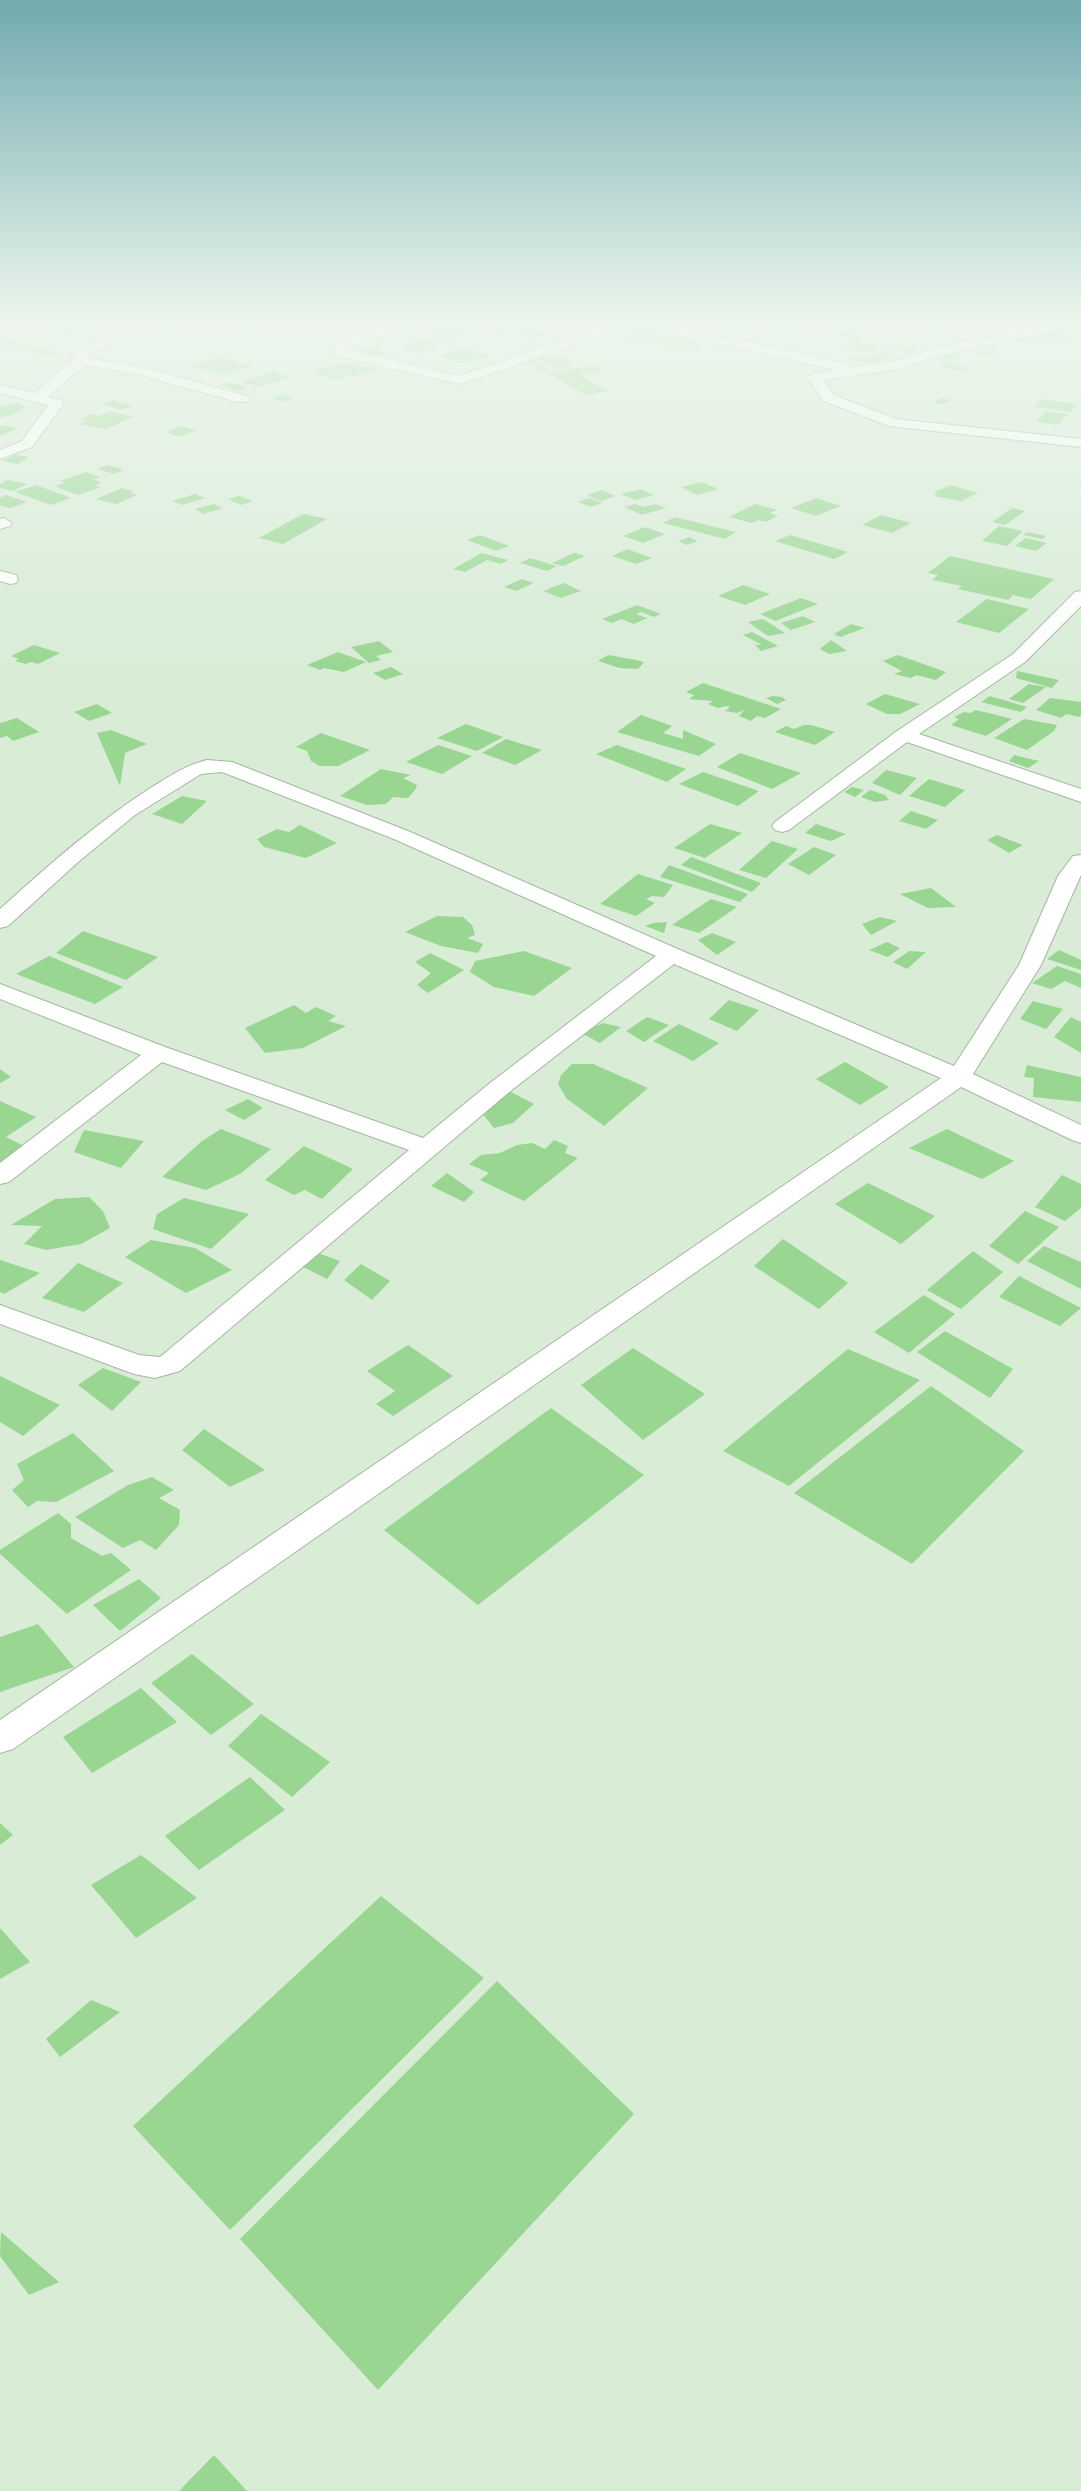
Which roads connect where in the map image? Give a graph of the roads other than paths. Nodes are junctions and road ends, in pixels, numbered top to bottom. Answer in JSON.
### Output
{"nodes":[{"id":1,"x":32,"y":437,"type":"edge"},
{"id":2,"x":1034,"y":437,"type":"edge"},
{"id":3,"x":1081,"y":442,"type":"edge"},
{"id":4,"x":0,"y":455,"type":"edge"},
{"id":5,"x":1081,"y":596,"type":"edge"},
{"id":6,"x":904,"y":735,"type":"junction"},
{"id":7,"x":1081,"y":796,"type":"edge"},
{"id":8,"x":782,"y":826,"type":"dead end"},
{"id":9,"x":1081,"y":862,"type":"edge"},
{"id":10,"x":0,"y":921,"type":"edge"},
{"id":11,"x":672,"y":955,"type":"junction"},
{"id":12,"x":0,"y":991,"type":"edge"},
{"id":13,"x":159,"y":1053,"type":"junction"},
{"id":14,"x":959,"y":1077,"type":"junction"},
{"id":15,"x":1081,"y":1135,"type":"edge"},
{"id":16,"x":427,"y":1148,"type":"junction"},
{"id":17,"x":0,"y":1176,"type":"edge"},
{"id":18,"x":0,"y":1314,"type":"edge"},
{"id":19,"x":0,"y":1739,"type":"edge"}],
"edges":[{"from":1,"to":4,"type":"street"},
{"from":2,"to":3,"type":"street"},
{"from":5,"to":6,"type":"street"},
{"from":6,"to":7,"type":"street"},
{"from":6,"to":8,"type":"street"},
{"from":9,"to":14,"type":"street"},
{"from":10,"to":11,"type":"street"},
{"from":11,"to":14,"type":"street"},
{"from":11,"to":16,"type":"street"},
{"from":12,"to":13,"type":"street"},
{"from":13,"to":16,"type":"street"},
{"from":13,"to":17,"type":"street"},
{"from":14,"to":15,"type":"street"},
{"from":14,"to":19,"type":"street"},
{"from":16,"to":18,"type":"street"}]}
